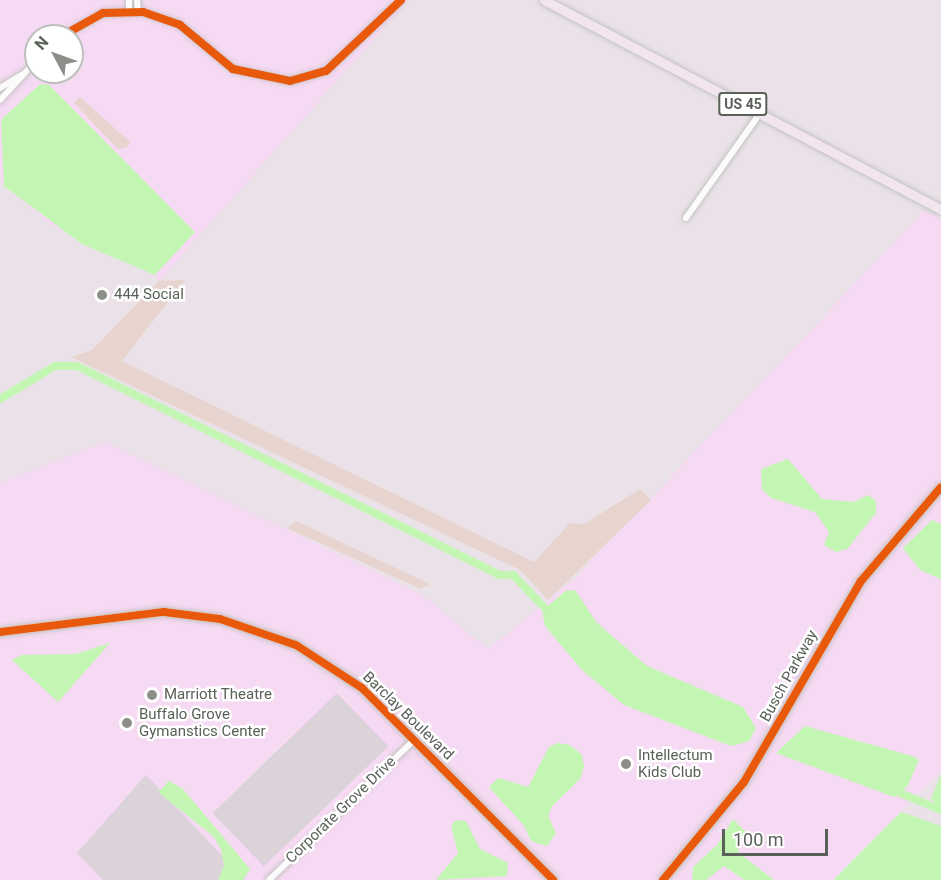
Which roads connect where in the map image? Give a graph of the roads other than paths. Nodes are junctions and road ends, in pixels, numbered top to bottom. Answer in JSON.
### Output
{"nodes":[{"id":1,"x":129,"y":0,"type":"edge"},
{"id":2,"x":137,"y":0,"type":"edge"},
{"id":3,"x":401,"y":0,"type":"edge"},
{"id":4,"x":544,"y":0,"type":"edge"},
{"id":5,"x":129,"y":11,"type":"junction"},
{"id":6,"x":138,"y":11,"type":"junction"},
{"id":7,"x":83,"y":24,"type":"edge"},
{"id":8,"x":24,"y":74,"type":"edge"},
{"id":9,"x":24,"y":74,"type":"edge"},
{"id":10,"x":0,"y":88,"type":"edge"},
{"id":11,"x":0,"y":100,"type":"edge"},
{"id":12,"x":760,"y":112,"type":"junction"},
{"id":13,"x":941,"y":209,"type":"edge"},
{"id":14,"x":686,"y":218,"type":"dead end"},
{"id":15,"x":941,"y":487,"type":"edge"},
{"id":16,"x":0,"y":632,"type":"edge"},
{"id":17,"x":414,"y":740,"type":"junction"},
{"id":18,"x":269,"y":880,"type":"edge"},
{"id":19,"x":553,"y":880,"type":"edge"},
{"id":20,"x":663,"y":880,"type":"edge"}],
"edges":[{"from":1,"to":5,"type":"street"},
{"from":2,"to":6,"type":"street"},
{"from":3,"to":6,"type":"street"},
{"from":4,"to":12,"type":"main road","number":"US 45"},
{"from":5,"to":6,"type":"street"},
{"from":5,"to":7,"type":"street"},
{"from":8,"to":10,"type":"street"},
{"from":9,"to":11,"type":"street"},
{"from":12,"to":13,"type":"main road","number":"US 45"},
{"from":12,"to":14,"type":"street"},
{"from":15,"to":20,"type":"street","name":"Busch Parkway"},
{"from":16,"to":17,"type":"street","name":"Barclay Boulevard"},
{"from":17,"to":18,"type":"street","name":"Corporate Grove Drive"},
{"from":17,"to":19,"type":"street","name":"Barclay Boulevard"}]}
